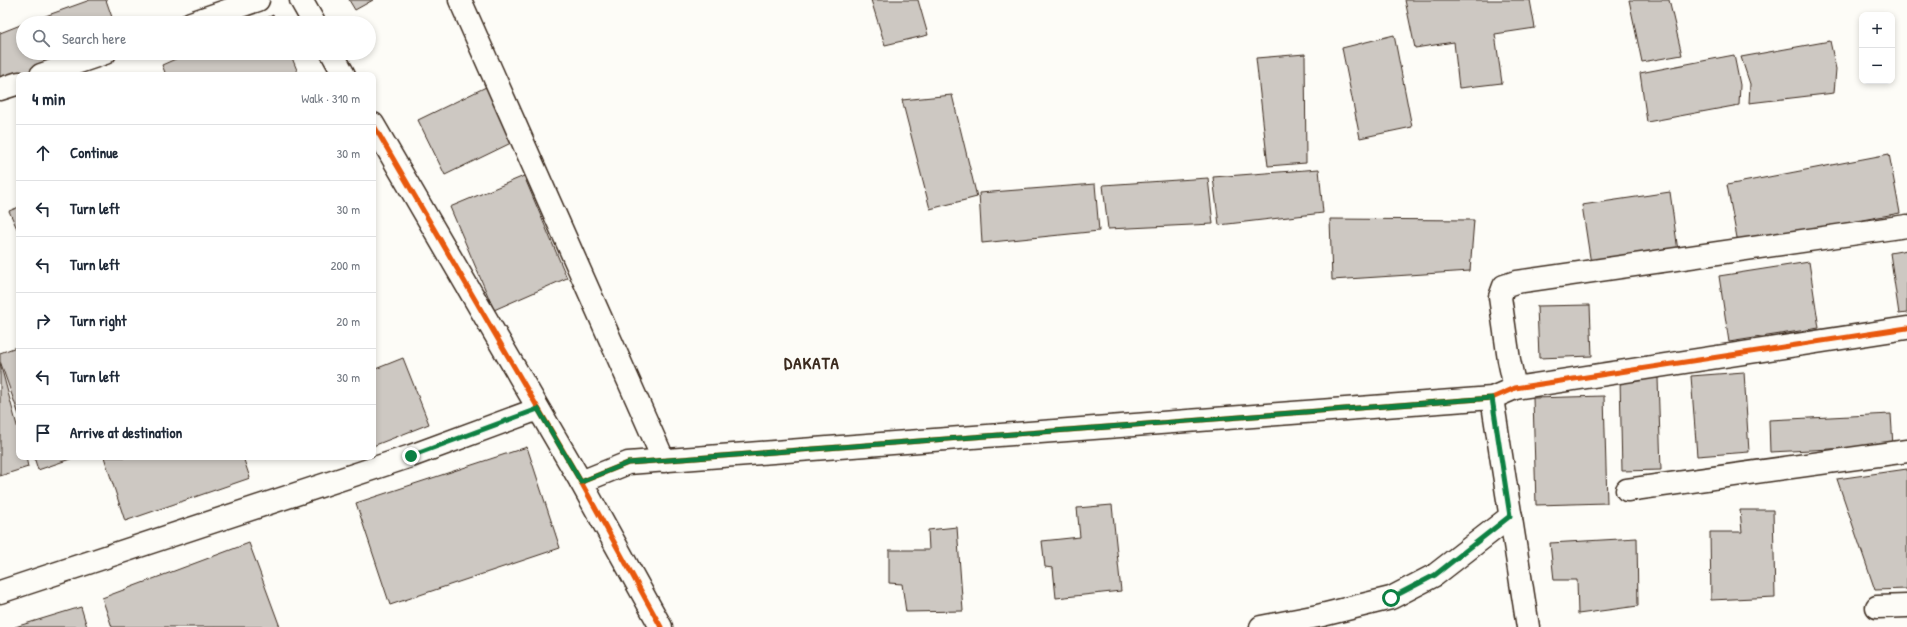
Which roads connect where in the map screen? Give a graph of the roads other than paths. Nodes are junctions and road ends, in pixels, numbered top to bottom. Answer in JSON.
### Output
{"nodes":[{"id":1,"x":258,"y":0,"type":"edge"},
{"id":2,"x":301,"y":0,"type":"edge"},
{"id":3,"x":460,"y":0,"type":"edge"},
{"id":4,"x":211,"y":16,"type":"edge"},
{"id":5,"x":310,"y":16,"type":"edge"},
{"id":6,"x":85,"y":60,"type":"edge"},
{"id":7,"x":336,"y":60,"type":"edge"},
{"id":8,"x":50,"y":72,"type":"edge"},
{"id":9,"x":342,"y":72,"type":"edge"},
{"id":10,"x":16,"y":84,"type":"edge"},
{"id":11,"x":0,"y":89,"type":"edge"},
{"id":12,"x":376,"y":129,"type":"edge"},
{"id":13,"x":1907,"y":226,"type":"edge"},
{"id":14,"x":1907,"y":328,"type":"edge"},
{"id":15,"x":1516,"y":388,"type":"junction"},
{"id":16,"x":1492,"y":398,"type":"junction"},
{"id":17,"x":538,"y":409,"type":"junction"},
{"id":18,"x":1907,"y":451,"type":"edge"},
{"id":19,"x":664,"y":461,"type":"junction"},
{"id":20,"x":581,"y":482,"type":"junction"},
{"id":21,"x":1627,"y":490,"type":"dead end"},
{"id":22,"x":1510,"y":516,"type":"junction"},
{"id":23,"x":0,"y":592,"type":"edge"},
{"id":24,"x":1907,"y":606,"type":"edge"},
{"id":25,"x":1877,"y":607,"type":"dead end"},
{"id":26,"x":661,"y":627,"type":"edge"},
{"id":27,"x":1261,"y":627,"type":"edge"},
{"id":28,"x":1528,"y":627,"type":"edge"}],
"edges":[{"from":1,"to":4,"type":"street"},
{"from":2,"to":5,"type":"street"},
{"from":3,"to":19,"type":"street"},
{"from":6,"to":8,"type":"street"},
{"from":7,"to":9,"type":"street"},
{"from":10,"to":11,"type":"street"},
{"from":12,"to":17,"type":"street"},
{"from":13,"to":15,"type":"street"},
{"from":14,"to":15,"type":"street"},
{"from":15,"to":16,"type":"street"},
{"from":16,"to":19,"type":"street"},
{"from":16,"to":22,"type":"street"},
{"from":17,"to":20,"type":"street"},
{"from":17,"to":23,"type":"street"},
{"from":18,"to":21,"type":"street"},
{"from":19,"to":20,"type":"street"},
{"from":20,"to":26,"type":"street"},
{"from":22,"to":27,"type":"street"},
{"from":22,"to":28,"type":"street"},
{"from":24,"to":25,"type":"street"}]}
